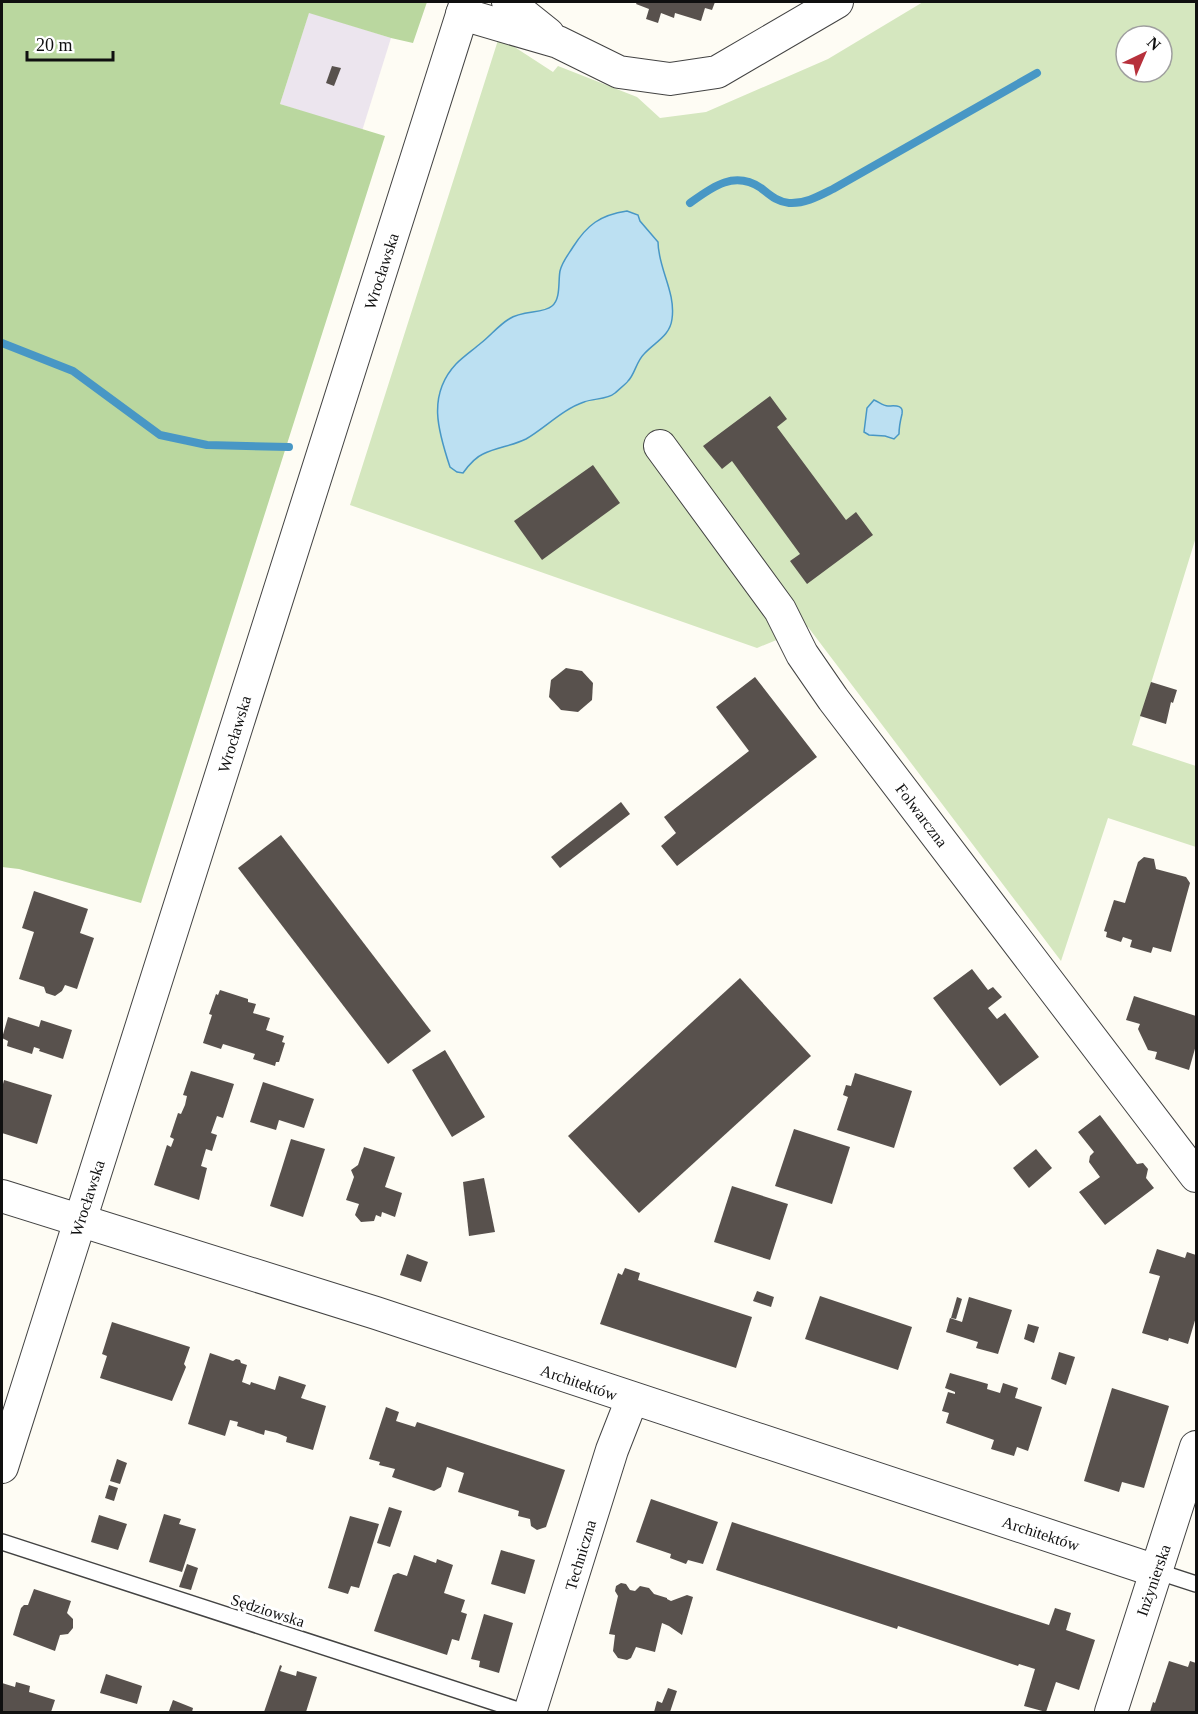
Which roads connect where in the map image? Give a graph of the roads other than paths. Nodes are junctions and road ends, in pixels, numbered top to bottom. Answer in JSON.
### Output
{"nodes":[{"id":1,"x":508,"y":2,"type":"edge"},
{"id":2,"x":837,"y":2,"type":"edge"},
{"id":3,"x":464,"y":8,"type":"edge"},
{"id":4,"x":558,"y":42,"type":"junction"},
{"id":5,"x":660,"y":446,"type":"dead end"},
{"id":6,"x":1197,"y":1176,"type":"edge"},
{"id":7,"x":2,"y":1196,"type":"edge"},
{"id":8,"x":80,"y":1221,"type":"junction"},
{"id":9,"x":632,"y":1399,"type":"junction"},
{"id":10,"x":1197,"y":1447,"type":"edge"},
{"id":11,"x":2,"y":1467,"type":"edge"},
{"id":12,"x":2,"y":1542,"type":"edge"},
{"id":13,"x":1156,"y":1571,"type":"junction"},
{"id":14,"x":1197,"y":1584,"type":"edge"},
{"id":15,"x":524,"y":1713,"type":"edge"},
{"id":16,"x":530,"y":1713,"type":"edge"},
{"id":17,"x":1111,"y":1713,"type":"edge"}],
"edges":[{"from":1,"to":4,"type":"street"},
{"from":2,"to":4,"type":"street"},
{"from":3,"to":4,"type":"street"},
{"from":3,"to":8,"type":"street","name":"Wrocławska"},
{"from":5,"to":6,"type":"street","name":"Folwarczna"},
{"from":7,"to":8,"type":"street","name":"Architektów"},
{"from":8,"to":9,"type":"street","name":"Architektów"},
{"from":8,"to":11,"type":"street","name":"Wrocławska"},
{"from":9,"to":13,"type":"street","name":"Architektów"},
{"from":9,"to":16,"type":"street","name":"Techniczna"},
{"from":10,"to":13,"type":"street","name":"Inżynierska"},
{"from":12,"to":15,"type":"lane","name":"Sędziowska"},
{"from":13,"to":14,"type":"lane"},
{"from":13,"to":17,"type":"street","name":"Inżynierska"}]}
